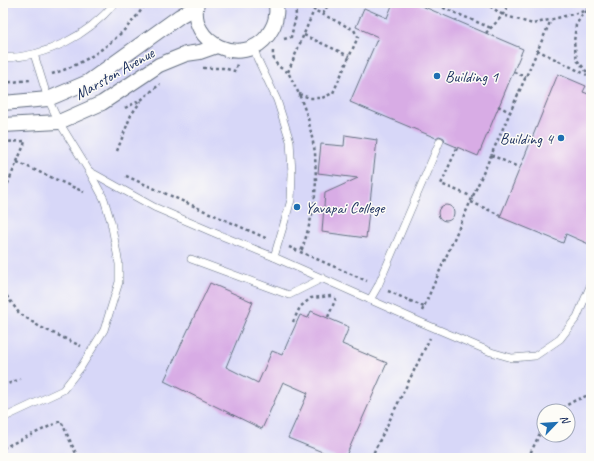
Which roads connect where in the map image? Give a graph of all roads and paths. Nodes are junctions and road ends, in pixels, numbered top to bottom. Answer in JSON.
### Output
{"nodes":[{"id":1,"x":115,"y":3,"type":"edge"},
{"id":2,"x":146,"y":3,"type":"edge"},
{"id":3,"x":276,"y":3,"type":"edge"},
{"id":4,"x":295,"y":3,"type":"edge"},
{"id":5,"x":317,"y":3,"type":"edge"},
{"id":6,"x":328,"y":3,"type":"edge"},
{"id":7,"x":432,"y":3,"type":"edge"},
{"id":8,"x":485,"y":3,"type":"edge"},
{"id":9,"x":508,"y":3,"type":"edge"},
{"id":10,"x":196,"y":5,"type":"edge"},
{"id":11,"x":591,"y":8,"type":"edge"},
{"id":12,"x":314,"y":10,"type":"junction"},
{"id":13,"x":323,"y":14,"type":"junction"},
{"id":14,"x":504,"y":15,"type":"junction"},
{"id":15,"x":551,"y":20,"type":"junction"},
{"id":16,"x":491,"y":28,"type":"junction"},
{"id":17,"x":486,"y":33,"type":"dead end"},
{"id":18,"x":304,"y":35,"type":"junction"},
{"id":19,"x":281,"y":40,"type":"dead end"},
{"id":20,"x":217,"y":46,"type":"junction"},
{"id":21,"x":538,"y":50,"type":"junction"},
{"id":22,"x":255,"y":53,"type":"junction"},
{"id":23,"x":34,"y":54,"type":"junction"},
{"id":24,"x":349,"y":56,"type":"junction"},
{"id":25,"x":3,"y":58,"type":"edge"},
{"id":26,"x":198,"y":69,"type":"dead end"},
{"id":27,"x":288,"y":72,"type":"junction"},
{"id":28,"x":514,"y":72,"type":"dead end"},
{"id":29,"x":526,"y":76,"type":"junction"},
{"id":30,"x":590,"y":76,"type":"edge"},
{"id":31,"x":41,"y":79,"type":"junction"},
{"id":32,"x":162,"y":82,"type":"dead end"},
{"id":33,"x":3,"y":83,"type":"edge"},
{"id":34,"x":299,"y":94,"type":"junction"},
{"id":35,"x":48,"y":99,"type":"junction"},
{"id":36,"x":141,"y":100,"type":"junction"},
{"id":37,"x":3,"y":103,"type":"edge"},
{"id":38,"x":498,"y":106,"type":"dead end"},
{"id":39,"x":121,"y":110,"type":"dead end"},
{"id":40,"x":510,"y":112,"type":"junction"},
{"id":41,"x":59,"y":122,"type":"junction"},
{"id":42,"x":3,"y":125,"type":"edge"},
{"id":43,"x":30,"y":140,"type":"dead end"},
{"id":44,"x":24,"y":141,"type":"junction"},
{"id":45,"x":3,"y":142,"type":"edge"},
{"id":46,"x":440,"y":142,"type":"dead end"},
{"id":47,"x":457,"y":148,"type":"dead end"},
{"id":48,"x":116,"y":151,"type":"dead end"},
{"id":49,"x":491,"y":155,"type":"junction"},
{"id":50,"x":17,"y":162,"type":"junction"},
{"id":51,"x":518,"y":167,"type":"dead end"},
{"id":52,"x":89,"y":170,"type":"junction"},
{"id":53,"x":84,"y":192,"type":"dead end"},
{"id":54,"x":3,"y":195,"type":"edge"},
{"id":55,"x":473,"y":196,"type":"junction"},
{"id":56,"x":471,"y":202,"type":"junction"},
{"id":57,"x":500,"y":215,"type":"dead end"},
{"id":58,"x":301,"y":252,"type":"dead end"},
{"id":59,"x":274,"y":257,"type":"junction"},
{"id":60,"x":191,"y":259,"type":"dead end"},
{"id":61,"x":323,"y":278,"type":"junction"},
{"id":62,"x":591,"y":284,"type":"edge"},
{"id":63,"x":3,"y":291,"type":"edge"},
{"id":64,"x":336,"y":298,"type":"junction"},
{"id":65,"x":370,"y":300,"type":"junction"},
{"id":66,"x":343,"y":301,"type":"dead end"},
{"id":67,"x":328,"y":317,"type":"dead end"},
{"id":68,"x":418,"y":321,"type":"junction"},
{"id":69,"x":294,"y":322,"type":"dead end"},
{"id":70,"x":435,"y":328,"type":"junction"},
{"id":71,"x":81,"y":346,"type":"dead end"},
{"id":72,"x":20,"y":378,"type":"dead end"},
{"id":73,"x":3,"y":386,"type":"edge"},
{"id":74,"x":591,"y":394,"type":"edge"},
{"id":75,"x":570,"y":403,"type":"edge"},
{"id":76,"x":3,"y":418,"type":"edge"},
{"id":77,"x":536,"y":442,"type":"edge"},
{"id":78,"x":3,"y":448,"type":"edge"},
{"id":79,"x":78,"y":458,"type":"edge"},
{"id":80,"x":371,"y":458,"type":"edge"},
{"id":81,"x":528,"y":458,"type":"edge"}],
"edges":[{"from":1,"to":23,"type":"lane"},
{"from":2,"to":31,"type":"path"},
{"from":3,"to":22,"type":"street"},
{"from":4,"to":19,"type":"path"},
{"from":5,"to":12,"type":"path"},
{"from":6,"to":13,"type":"path"},
{"from":7,"to":16,"type":"path"},
{"from":8,"to":14,"type":"path"},
{"from":9,"to":14,"type":"path"},
{"from":10,"to":20,"type":"street"},
{"from":10,"to":35,"type":"street","name":"Marston Avenue"},
{"from":11,"to":15,"type":"path"},
{"from":11,"to":30,"type":"path"},
{"from":12,"to":13,"type":"path"},
{"from":12,"to":18,"type":"path"},
{"from":13,"to":24,"type":"path"},
{"from":14,"to":15,"type":"path"},
{"from":14,"to":16,"type":"path"},
{"from":15,"to":21,"type":"path"},
{"from":16,"to":17,"type":"path"},
{"from":18,"to":24,"type":"path"},
{"from":18,"to":27,"type":"path"},
{"from":20,"to":22,"type":"street"},
{"from":20,"to":41,"type":"street","name":"Marston Avenue"},
{"from":21,"to":29,"type":"path"},
{"from":21,"to":30,"type":"path"},
{"from":22,"to":26,"type":"path"},
{"from":22,"to":27,"type":"path"},
{"from":22,"to":59,"type":"lane"},
{"from":23,"to":25,"type":"lane"},
{"from":23,"to":31,"type":"lane"},
{"from":24,"to":34,"type":"path"},
{"from":27,"to":34,"type":"path"},
{"from":28,"to":29,"type":"path"},
{"from":29,"to":40,"type":"path"},
{"from":31,"to":33,"type":"path"},
{"from":31,"to":35,"type":"lane"},
{"from":32,"to":36,"type":"path"},
{"from":34,"to":58,"type":"path"},
{"from":35,"to":37,"type":"street","name":"Marston Avenue"},
{"from":35,"to":41,"type":"lane"},
{"from":36,"to":39,"type":"path"},
{"from":36,"to":48,"type":"path"},
{"from":38,"to":40,"type":"path"},
{"from":40,"to":49,"type":"path"},
{"from":41,"to":42,"type":"street","name":"Marston Avenue"},
{"from":41,"to":52,"type":"lane"},
{"from":43,"to":44,"type":"path"},
{"from":44,"to":45,"type":"path"},
{"from":44,"to":50,"type":"path"},
{"from":46,"to":65,"type":"lane"},
{"from":47,"to":55,"type":"path"},
{"from":49,"to":51,"type":"path"},
{"from":49,"to":55,"type":"path"},
{"from":50,"to":53,"type":"path"},
{"from":50,"to":54,"type":"path"},
{"from":52,"to":59,"type":"lane"},
{"from":52,"to":76,"type":"lane"},
{"from":55,"to":56,"type":"path"},
{"from":56,"to":57,"type":"path"},
{"from":56,"to":68,"type":"path"},
{"from":59,"to":61,"type":"lane"},
{"from":60,"to":61,"type":"lane"},
{"from":61,"to":65,"type":"lane"},
{"from":62,"to":70,"type":"lane"},
{"from":63,"to":71,"type":"path"},
{"from":64,"to":66,"type":"path"},
{"from":64,"to":67,"type":"path"},
{"from":64,"to":69,"type":"path"},
{"from":65,"to":68,"type":"lane"},
{"from":68,"to":70,"type":"lane"},
{"from":70,"to":80,"type":"path"},
{"from":72,"to":73,"type":"path"},
{"from":74,"to":75,"type":"path"},
{"from":77,"to":81,"type":"path"},
{"from":78,"to":79,"type":"path"}]}
